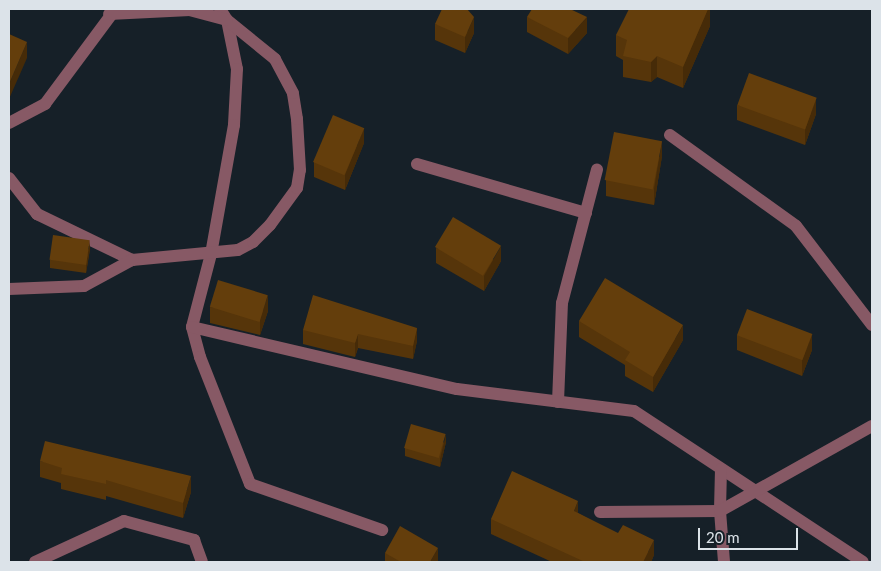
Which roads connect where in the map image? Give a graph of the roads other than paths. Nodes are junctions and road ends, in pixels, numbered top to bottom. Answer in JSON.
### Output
{"nodes":[{"id":1,"x":113,"y":12,"type":"edge"},
{"id":2,"x":223,"y":14,"type":"edge"},
{"id":3,"x":9,"y":123,"type":"edge"},
{"id":4,"x":670,"y":135,"type":"dead end"},
{"id":5,"x":417,"y":164,"type":"dead end"},
{"id":6,"x":597,"y":170,"type":"dead end"},
{"id":7,"x":9,"y":178,"type":"edge"},
{"id":8,"x":586,"y":213,"type":"junction"},
{"id":9,"x":211,"y":254,"type":"junction"},
{"id":10,"x":132,"y":260,"type":"junction"},
{"id":11,"x":9,"y":289,"type":"edge"},
{"id":12,"x":872,"y":326,"type":"edge"},
{"id":13,"x":192,"y":327,"type":"junction"},
{"id":14,"x":558,"y":402,"type":"junction"},
{"id":15,"x":872,"y":426,"type":"edge"},
{"id":16,"x":721,"y":468,"type":"junction"},
{"id":17,"x":756,"y":492,"type":"junction"},
{"id":18,"x":720,"y":511,"type":"junction"},
{"id":19,"x":600,"y":512,"type":"dead end"},
{"id":20,"x":382,"y":530,"type":"dead end"},
{"id":21,"x":35,"y":562,"type":"edge"},
{"id":22,"x":202,"y":562,"type":"edge"},
{"id":23,"x":724,"y":562,"type":"edge"},
{"id":24,"x":863,"y":562,"type":"edge"}],
"edges":[{"from":1,"to":2,"type":"street"},
{"from":1,"to":3,"type":"street"},
{"from":2,"to":9,"type":"street"},
{"from":2,"to":9,"type":"street"},
{"from":4,"to":12,"type":"street"},
{"from":5,"to":8,"type":"street"},
{"from":6,"to":8,"type":"street"},
{"from":7,"to":10,"type":"street"},
{"from":8,"to":14,"type":"street"},
{"from":9,"to":10,"type":"street"},
{"from":9,"to":13,"type":"street"},
{"from":10,"to":11,"type":"street"},
{"from":13,"to":14,"type":"street"},
{"from":13,"to":20,"type":"street"},
{"from":14,"to":16,"type":"street"},
{"from":15,"to":17,"type":"street"},
{"from":16,"to":17,"type":"street"},
{"from":16,"to":18,"type":"street"},
{"from":17,"to":18,"type":"street"},
{"from":17,"to":24,"type":"street"},
{"from":18,"to":19,"type":"street"},
{"from":18,"to":23,"type":"street"},
{"from":21,"to":22,"type":"street"}]}
